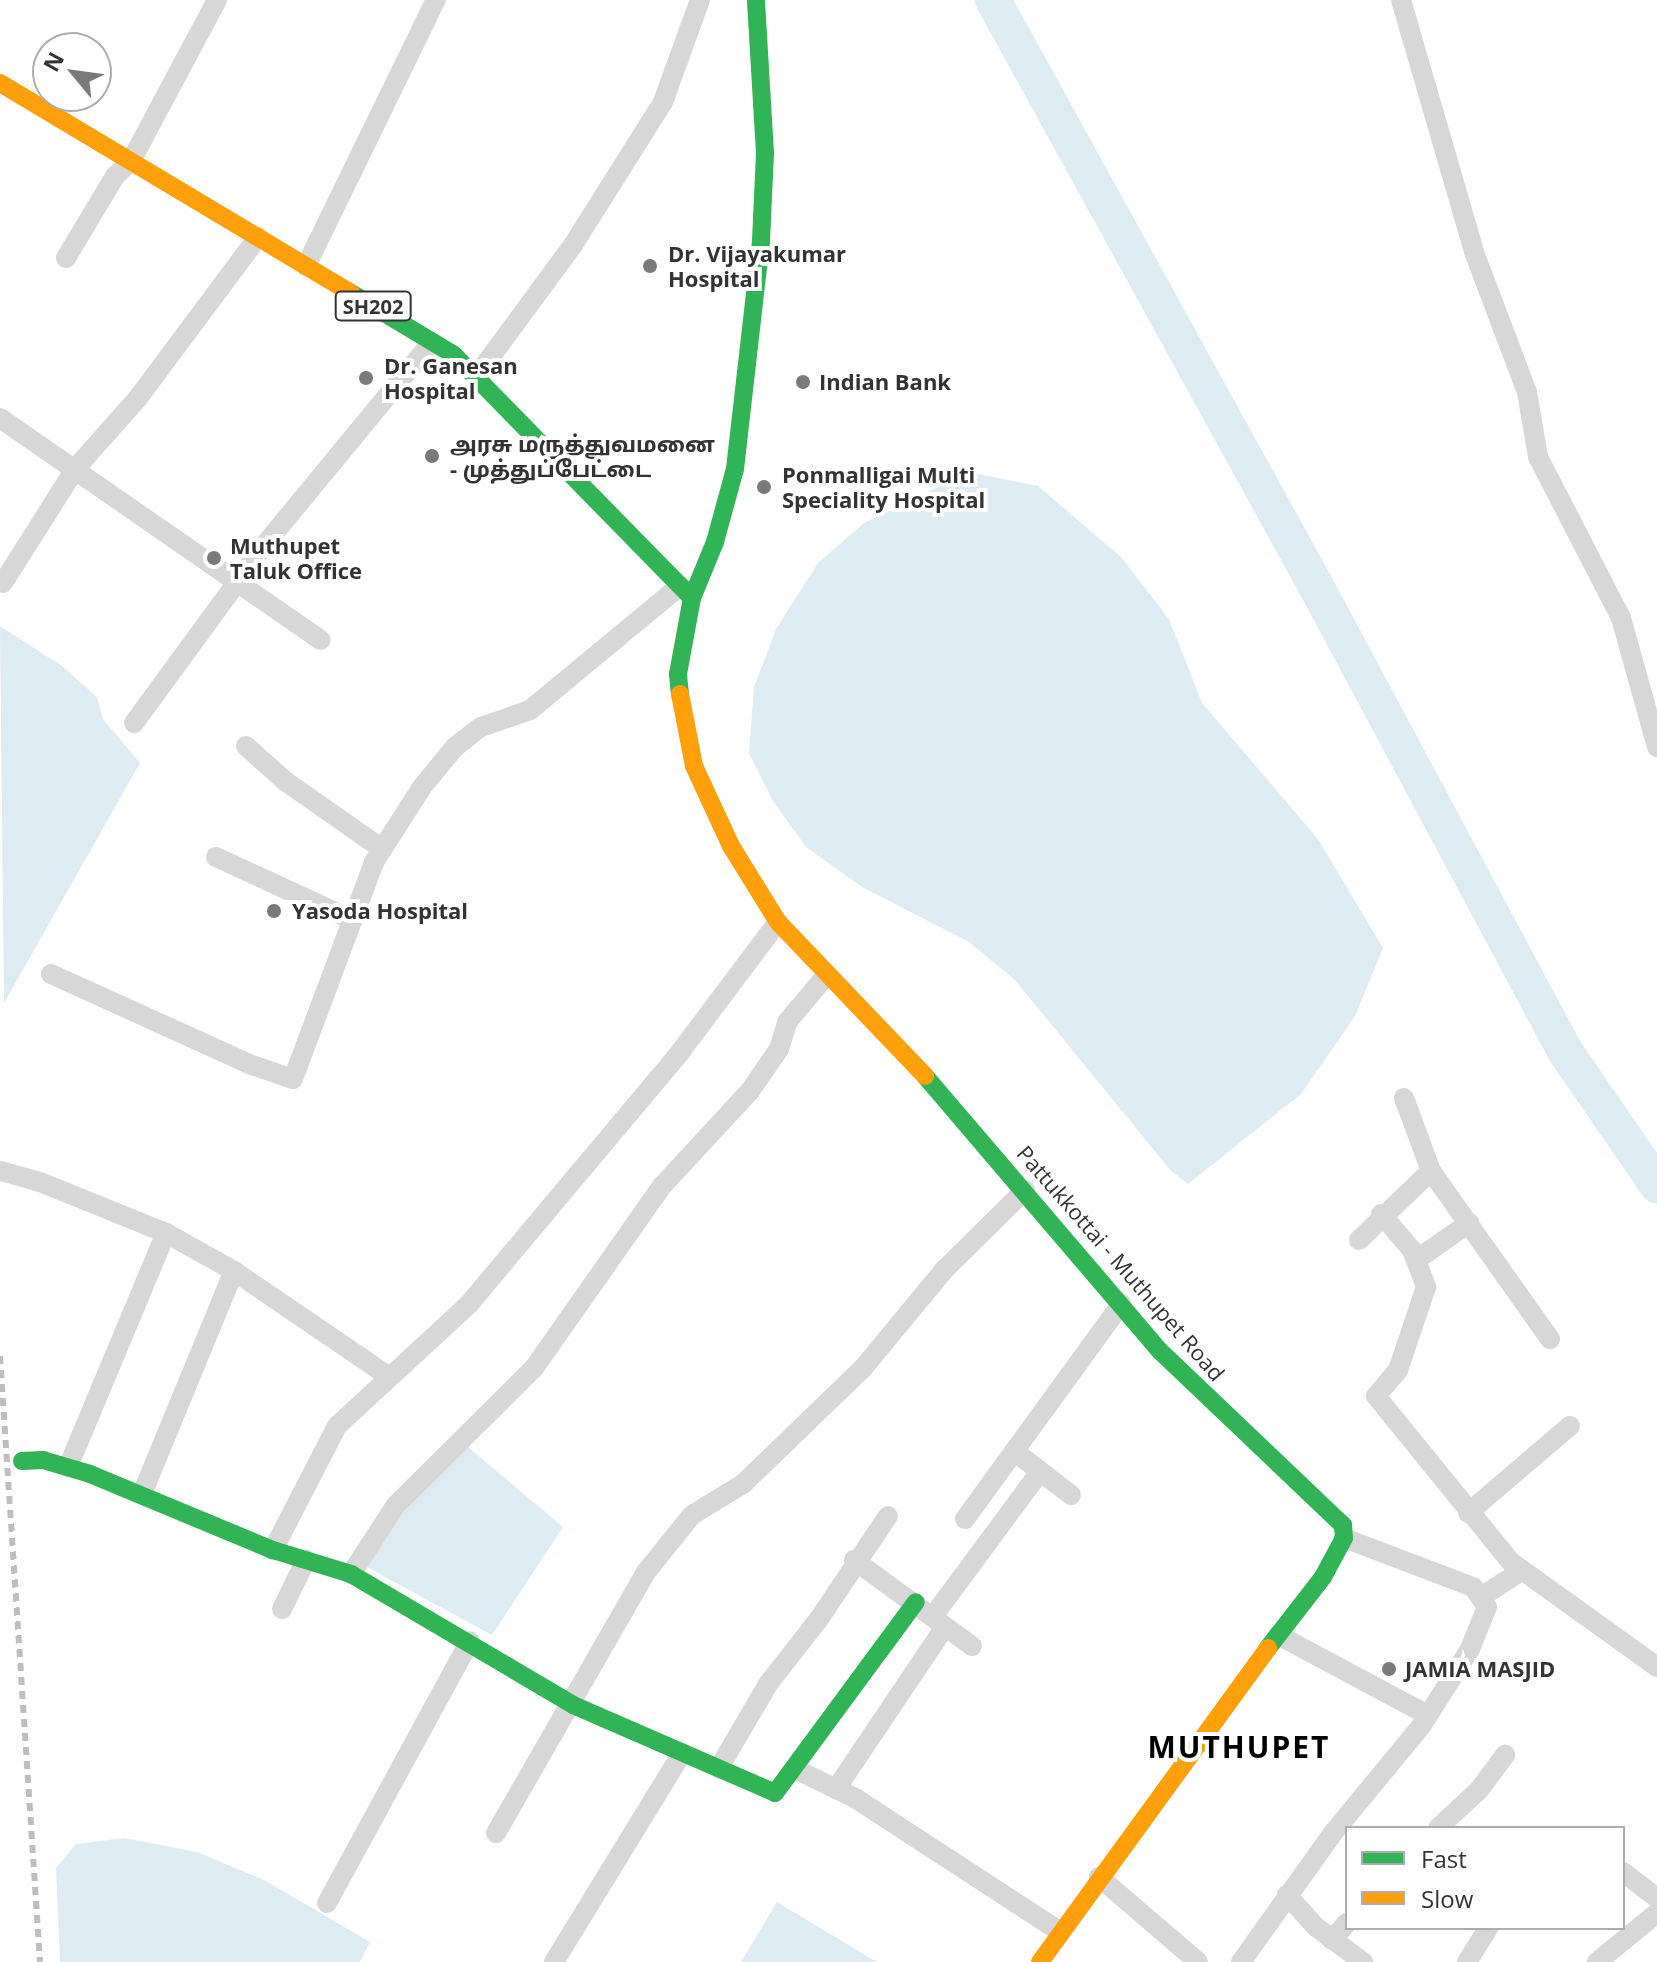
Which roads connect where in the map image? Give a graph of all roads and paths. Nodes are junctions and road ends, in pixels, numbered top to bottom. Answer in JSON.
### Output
{"nodes":[{"id":1,"x":217,"y":0,"type":"edge"},
{"id":2,"x":436,"y":0,"type":"edge"},
{"id":3,"x":700,"y":0,"type":"edge"},
{"id":4,"x":756,"y":0,"type":"edge"},
{"id":5,"x":1401,"y":0,"type":"edge"},
{"id":6,"x":0,"y":83,"type":"edge"},
{"id":7,"x":131,"y":161,"type":"junction"},
{"id":8,"x":258,"y":237,"type":"junction"},
{"id":9,"x":66,"y":258,"type":"dead end"},
{"id":10,"x":306,"y":266,"type":"junction"},
{"id":11,"x":432,"y":342,"type":"junction"},
{"id":12,"x":476,"y":377,"type":"junction"},
{"id":13,"x":0,"y":418,"type":"edge"},
{"id":14,"x":75,"y":469,"type":"junction"},
{"id":15,"x":238,"y":580,"type":"junction"},
{"id":16,"x":3,"y":583,"type":"dead end"},
{"id":17,"x":686,"y":592,"type":"junction"},
{"id":18,"x":321,"y":640,"type":"dead end"},
{"id":19,"x":134,"y":723,"type":"dead end"},
{"id":20,"x":246,"y":746,"type":"dead end"},
{"id":21,"x":1657,"y":747,"type":"edge"},
{"id":22,"x":382,"y":849,"type":"junction"},
{"id":23,"x":216,"y":857,"type":"dead end"},
{"id":24,"x":350,"y":919,"type":"junction"},
{"id":25,"x":778,"y":922,"type":"junction"},
{"id":26,"x":51,"y":974,"type":"dead end"},
{"id":27,"x":825,"y":977,"type":"junction"},
{"id":28,"x":1404,"y":1098,"type":"dead end"},
{"id":29,"x":1,"y":1171,"type":"edge"},
{"id":30,"x":1431,"y":1171,"type":"junction"},
{"id":31,"x":1025,"y":1190,"type":"junction"},
{"id":32,"x":1381,"y":1214,"type":"junction"},
{"id":33,"x":1469,"y":1223,"type":"junction"},
{"id":34,"x":166,"y":1233,"type":"junction"},
{"id":35,"x":1359,"y":1240,"type":"dead end"},
{"id":36,"x":1416,"y":1260,"type":"junction"},
{"id":37,"x":234,"y":1271,"type":"junction"},
{"id":38,"x":1121,"y":1304,"type":"junction"},
{"id":39,"x":1550,"y":1339,"type":"dead end"},
{"id":40,"x":388,"y":1376,"type":"junction"},
{"id":41,"x":1570,"y":1426,"type":"dead end"},
{"id":42,"x":1014,"y":1451,"type":"junction"},
{"id":43,"x":22,"y":1461,"type":"dead end"},
{"id":44,"x":68,"y":1467,"type":"junction"},
{"id":45,"x":1040,"y":1472,"type":"junction"},
{"id":46,"x":142,"y":1494,"type":"junction"},
{"id":47,"x":1071,"y":1495,"type":"dead end"},
{"id":48,"x":1468,"y":1513,"type":"junction"},
{"id":49,"x":888,"y":1516,"type":"dead end"},
{"id":50,"x":965,"y":1519,"type":"dead end"},
{"id":51,"x":1344,"y":1538,"type":"junction"},
{"id":52,"x":273,"y":1550,"type":"junction"},
{"id":53,"x":306,"y":1560,"type":"junction"},
{"id":54,"x":854,"y":1560,"type":"junction"},
{"id":55,"x":1521,"y":1571,"type":"junction"},
{"id":56,"x":351,"y":1574,"type":"junction"},
{"id":57,"x":1481,"y":1597,"type":"junction"},
{"id":58,"x":916,"y":1602,"type":"junction"},
{"id":59,"x":282,"y":1609,"type":"dead end"},
{"id":60,"x":939,"y":1621,"type":"junction"},
{"id":61,"x":1278,"y":1635,"type":"junction"},
{"id":62,"x":470,"y":1641,"type":"junction"},
{"id":63,"x":972,"y":1646,"type":"dead end"},
{"id":64,"x":1657,"y":1667,"type":"edge"},
{"id":65,"x":573,"y":1705,"type":"junction"},
{"id":66,"x":1428,"y":1715,"type":"junction"},
{"id":67,"x":682,"y":1753,"type":"junction"},
{"id":68,"x":1505,"y":1755,"type":"dead end"},
{"id":69,"x":719,"y":1768,"type":"junction"},
{"id":70,"x":795,"y":1769,"type":"junction"},
{"id":71,"x":836,"y":1789,"type":"junction"},
{"id":72,"x":1440,"y":1826,"type":"edge"},
{"id":73,"x":496,"y":1833,"type":"dead end"},
{"id":74,"x":1625,"y":1874,"type":"edge"},
{"id":75,"x":1099,"y":1877,"type":"junction"},
{"id":76,"x":1287,"y":1895,"type":"junction"},
{"id":77,"x":1657,"y":1898,"type":"edge"},
{"id":78,"x":327,"y":1903,"type":"dead end"},
{"id":79,"x":1657,"y":1913,"type":"edge"},
{"id":80,"x":1345,"y":1925,"type":"edge"},
{"id":81,"x":1487,"y":1930,"type":"edge"},
{"id":82,"x":1059,"y":1931,"type":"junction"},
{"id":83,"x":1332,"y":1940,"type":"junction"},
{"id":84,"x":554,"y":1962,"type":"edge"},
{"id":85,"x":1040,"y":1962,"type":"edge"},
{"id":86,"x":1198,"y":1962,"type":"edge"},
{"id":87,"x":1241,"y":1962,"type":"edge"},
{"id":88,"x":1363,"y":1962,"type":"edge"},
{"id":89,"x":1467,"y":1962,"type":"edge"},
{"id":90,"x":1597,"y":1962,"type":"edge"}],
"edges":[{"from":1,"to":7,"type":"street"},
{"from":2,"to":10,"type":"street"},
{"from":3,"to":12,"type":"street"},
{"from":4,"to":17,"type":"main road","name":"Pattukkottai - Muthupet Road"},
{"from":5,"to":21,"type":"street"},
{"from":6,"to":7,"type":"main road","number":"SH202"},
{"from":7,"to":8,"type":"main road","number":"SH202"},
{"from":7,"to":9,"type":"street"},
{"from":8,"to":10,"type":"main road","number":"SH202"},
{"from":8,"to":14,"type":"street"},
{"from":10,"to":11,"type":"main road","number":"SH202"},
{"from":11,"to":12,"type":"main road","number":"SH202"},
{"from":11,"to":15,"type":"street"},
{"from":12,"to":17,"type":"main road","number":"SH202"},
{"from":13,"to":14,"type":"street"},
{"from":14,"to":15,"type":"street"},
{"from":14,"to":16,"type":"street"},
{"from":15,"to":18,"type":"street"},
{"from":15,"to":19,"type":"street"},
{"from":17,"to":22,"type":"street"},
{"from":17,"to":25,"type":"main road","name":"Pattukkottai - Muthupet Road"},
{"from":20,"to":22,"type":"street"},
{"from":22,"to":24,"type":"street"},
{"from":23,"to":24,"type":"street"},
{"from":24,"to":26,"type":"street"},
{"from":25,"to":27,"type":"main road","name":"Pattukkottai - Muthupet Road"},
{"from":25,"to":40,"type":"street"},
{"from":27,"to":31,"type":"main road","name":"Pattukkottai - Muthupet Road"},
{"from":27,"to":56,"type":"street"},
{"from":28,"to":30,"type":"street"},
{"from":29,"to":34,"type":"street"},
{"from":30,"to":32,"type":"street"},
{"from":30,"to":33,"type":"street"},
{"from":31,"to":38,"type":"main road","name":"Pattukkottai - Muthupet Road"},
{"from":31,"to":65,"type":"street"},
{"from":32,"to":35,"type":"street"},
{"from":32,"to":36,"type":"street"},
{"from":33,"to":36,"type":"street"},
{"from":33,"to":39,"type":"street"},
{"from":34,"to":37,"type":"street"},
{"from":34,"to":44,"type":"street"},
{"from":36,"to":48,"type":"street"},
{"from":37,"to":40,"type":"street"},
{"from":37,"to":46,"type":"street"},
{"from":38,"to":42,"type":"street"},
{"from":38,"to":51,"type":"main road","name":"Pattukkottai - Muthupet Road"},
{"from":40,"to":52,"type":"street"},
{"from":41,"to":48,"type":"street"},
{"from":42,"to":45,"type":"street"},
{"from":42,"to":50,"type":"street"},
{"from":43,"to":44,"type":"main road"},
{"from":44,"to":46,"type":"main road"},
{"from":45,"to":47,"type":"street"},
{"from":45,"to":60,"type":"street"},
{"from":46,"to":52,"type":"main road"},
{"from":48,"to":55,"type":"street"},
{"from":49,"to":54,"type":"street"},
{"from":51,"to":57,"type":"street"},
{"from":51,"to":61,"type":"main road"},
{"from":52,"to":53,"type":"main road"},
{"from":53,"to":56,"type":"main road"},
{"from":53,"to":59,"type":"street"},
{"from":54,"to":58,"type":"street"},
{"from":54,"to":69,"type":"street"},
{"from":55,"to":57,"type":"street"},
{"from":55,"to":64,"type":"street"},
{"from":56,"to":62,"type":"main road"},
{"from":57,"to":66,"type":"street"},
{"from":58,"to":60,"type":"street"},
{"from":58,"to":70,"type":"main road"},
{"from":60,"to":63,"type":"street"},
{"from":60,"to":71,"type":"street"},
{"from":61,"to":66,"type":"street"},
{"from":61,"to":75,"type":"main road"},
{"from":62,"to":65,"type":"main road"},
{"from":62,"to":78,"type":"street"},
{"from":65,"to":67,"type":"main road"},
{"from":65,"to":73,"type":"street"},
{"from":66,"to":76,"type":"street"},
{"from":67,"to":69,"type":"main road"},
{"from":67,"to":84,"type":"street"},
{"from":68,"to":72,"type":"street"},
{"from":69,"to":70,"type":"main road"},
{"from":70,"to":71,"type":"street"},
{"from":71,"to":82,"type":"street"},
{"from":74,"to":77,"type":"street"},
{"from":75,"to":82,"type":"main road"},
{"from":75,"to":86,"type":"street"},
{"from":76,"to":83,"type":"street"},
{"from":76,"to":87,"type":"street"},
{"from":79,"to":90,"type":"street"},
{"from":80,"to":83,"type":"street"},
{"from":81,"to":89,"type":"street"},
{"from":82,"to":85,"type":"main road"},
{"from":83,"to":88,"type":"street"}]}
